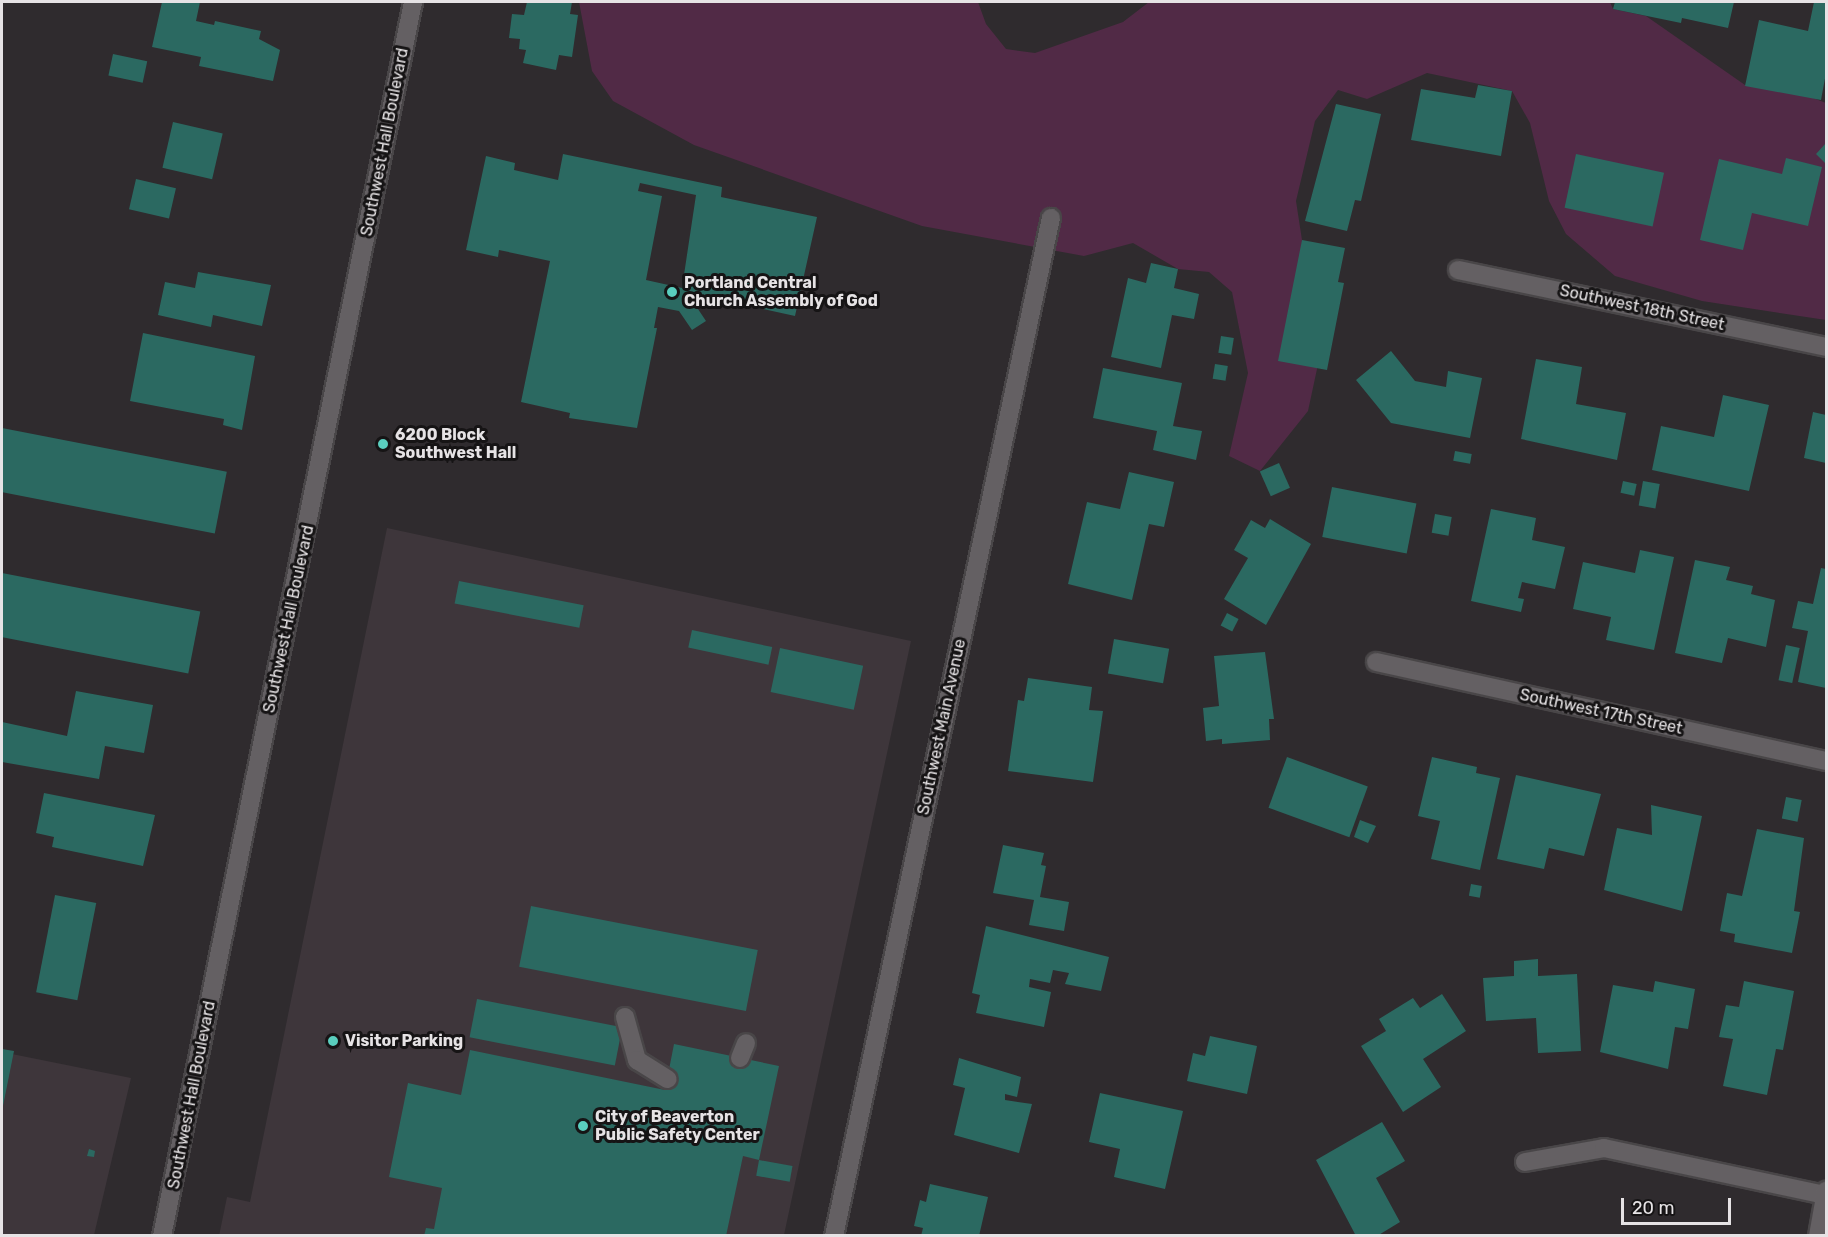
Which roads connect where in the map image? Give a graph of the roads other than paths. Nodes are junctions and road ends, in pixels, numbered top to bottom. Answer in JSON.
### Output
{"nodes":[{"id":1,"x":413,"y":2,"type":"edge"},
{"id":2,"x":1051,"y":218,"type":"dead end"},
{"id":3,"x":1458,"y":270,"type":"dead end"},
{"id":4,"x":1827,"y":347,"type":"edge"},
{"id":5,"x":1376,"y":662,"type":"dead end"},
{"id":6,"x":1827,"y":761,"type":"edge"},
{"id":7,"x":626,"y":1017,"type":"dead end"},
{"id":8,"x":667,"y":1079,"type":"dead end"},
{"id":9,"x":1525,"y":1162,"type":"dead end"},
{"id":10,"x":1826,"y":1193,"type":"edge"},
{"id":11,"x":162,"y":1236,"type":"edge"},
{"id":12,"x":834,"y":1236,"type":"edge"},
{"id":13,"x":1818,"y":1236,"type":"edge"}],
"edges":[{"from":1,"to":11,"type":"street","name":"Southwest Hall Boulevard"},
{"from":2,"to":12,"type":"street","name":"Southwest Main Avenue"},
{"from":3,"to":4,"type":"street","name":"Southwest 18th Street"},
{"from":5,"to":6,"type":"street","name":"Southwest 17th Street"},
{"from":7,"to":8,"type":"street"},
{"from":9,"to":10,"type":"street"},
{"from":10,"to":13,"type":"street"}]}
